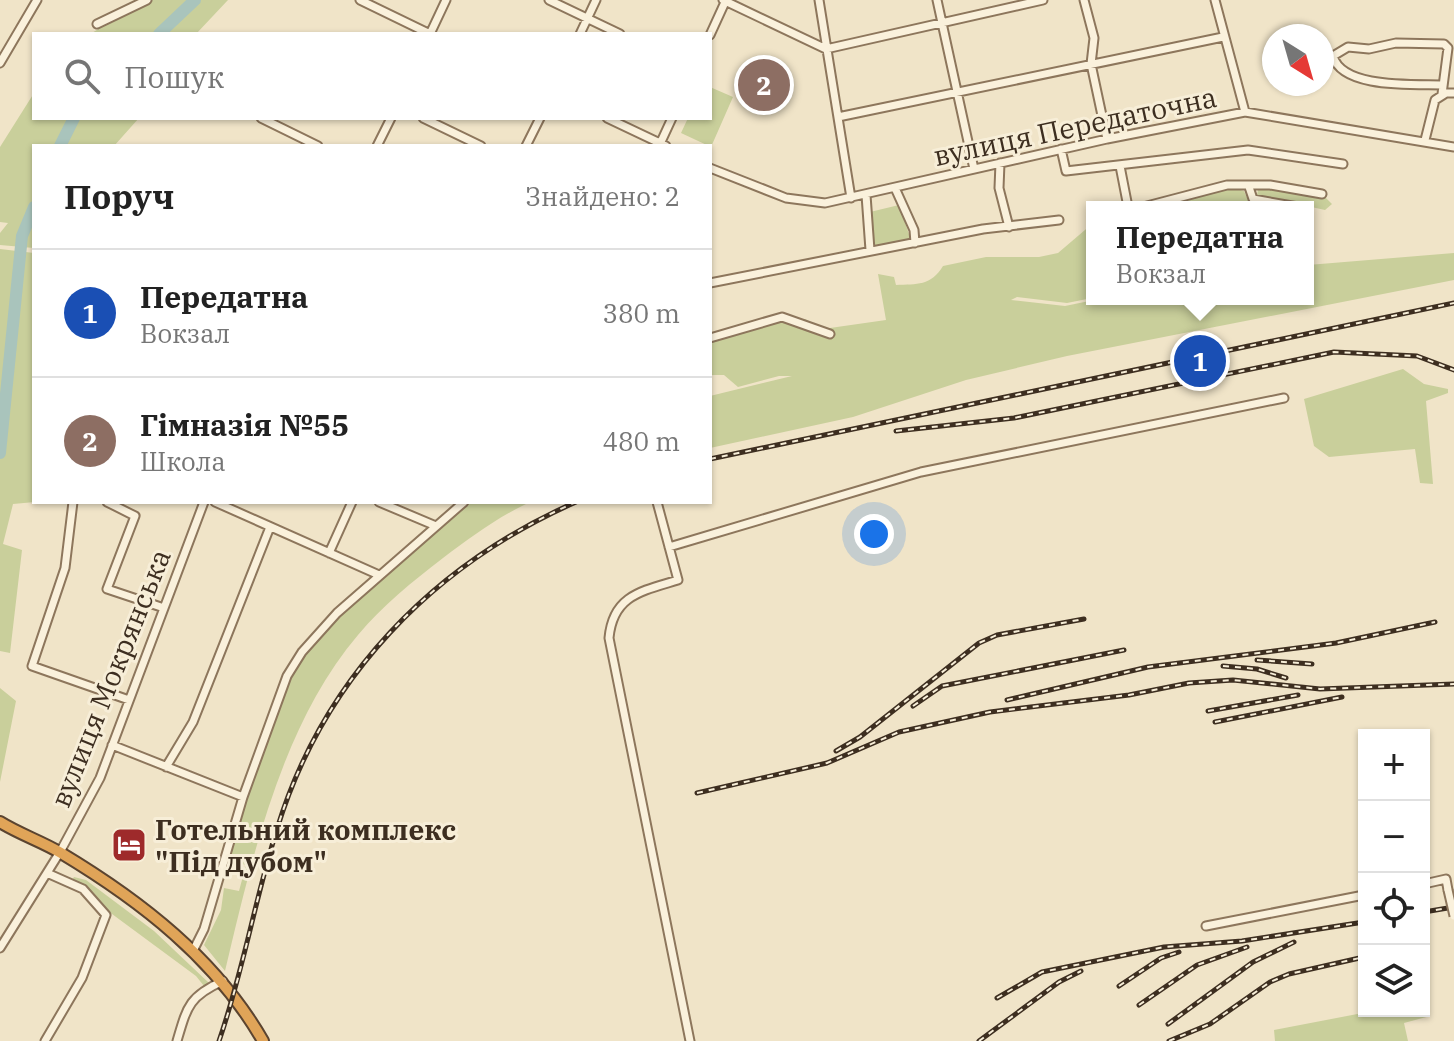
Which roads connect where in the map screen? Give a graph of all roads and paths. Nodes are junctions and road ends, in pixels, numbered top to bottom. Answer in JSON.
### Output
{"nodes":[{"id":1,"x":37,"y":0,"type":"edge"},
{"id":2,"x":147,"y":0,"type":"edge"},
{"id":3,"x":360,"y":0,"type":"edge"},
{"id":4,"x":446,"y":0,"type":"edge"},
{"id":5,"x":549,"y":0,"type":"edge"},
{"id":6,"x":596,"y":0,"type":"edge"},
{"id":7,"x":725,"y":0,"type":"edge"},
{"id":8,"x":819,"y":0,"type":"edge"},
{"id":9,"x":937,"y":0,"type":"edge"},
{"id":10,"x":1043,"y":0,"type":"edge"},
{"id":11,"x":1084,"y":0,"type":"edge"},
{"id":12,"x":1215,"y":0,"type":"edge"},
{"id":13,"x":587,"y":18,"type":"junction"},
{"id":14,"x":942,"y":22,"type":"junction"},
{"id":15,"x":97,"y":24,"type":"dead end"},
{"id":16,"x":426,"y":32,"type":"edge"},
{"id":17,"x":431,"y":32,"type":"edge"},
{"id":18,"x":581,"y":32,"type":"edge"},
{"id":19,"x":616,"y":32,"type":"edge"},
{"id":20,"x":711,"y":32,"type":"edge"},
{"id":21,"x":1223,"y":37,"type":"junction"},
{"id":22,"x":826,"y":49,"type":"junction"},
{"id":23,"x":0,"y":63,"type":"edge"},
{"id":24,"x":1091,"y":64,"type":"junction"},
{"id":25,"x":1442,"y":90,"type":"junction"},
{"id":26,"x":957,"y":92,"type":"junction"},
{"id":27,"x":1454,"y":93,"type":"edge"},
{"id":28,"x":1245,"y":112,"type":"junction"},
{"id":29,"x":838,"y":117,"type":"junction"},
{"id":30,"x":265,"y":120,"type":"edge"},
{"id":31,"x":390,"y":120,"type":"edge"},
{"id":32,"x":427,"y":120,"type":"edge"},
{"id":33,"x":539,"y":120,"type":"edge"},
{"id":34,"x":611,"y":120,"type":"edge"},
{"id":35,"x":671,"y":120,"type":"edge"},
{"id":36,"x":1107,"y":139,"type":"junction"},
{"id":37,"x":1425,"y":140,"type":"junction"},
{"id":38,"x":314,"y":144,"type":"edge"},
{"id":39,"x":378,"y":144,"type":"edge"},
{"id":40,"x":477,"y":144,"type":"edge"},
{"id":41,"x":527,"y":144,"type":"edge"},
{"id":42,"x":660,"y":144,"type":"edge"},
{"id":43,"x":662,"y":144,"type":"edge"},
{"id":44,"x":1454,"y":147,"type":"edge"},
{"id":45,"x":1061,"y":149,"type":"junction"},
{"id":46,"x":1000,"y":163,"type":"junction"},
{"id":47,"x":1343,"y":164,"type":"dead end"},
{"id":48,"x":1120,"y":166,"type":"junction"},
{"id":49,"x":712,"y":169,"type":"edge"},
{"id":50,"x":974,"y":169,"type":"junction"},
{"id":51,"x":1249,"y":187,"type":"junction"},
{"id":52,"x":895,"y":188,"type":"junction"},
{"id":53,"x":1322,"y":194,"type":"dead end"},
{"id":54,"x":866,"y":195,"type":"junction"},
{"id":55,"x":851,"y":198,"type":"junction"},
{"id":56,"x":1127,"y":201,"type":"edge"},
{"id":57,"x":1163,"y":201,"type":"edge"},
{"id":58,"x":1264,"y":201,"type":"edge"},
{"id":59,"x":1059,"y":220,"type":"dead end"},
{"id":60,"x":1009,"y":227,"type":"junction"},
{"id":61,"x":915,"y":243,"type":"junction"},
{"id":62,"x":870,"y":250,"type":"junction"},
{"id":63,"x":712,"y":283,"type":"edge"},
{"id":64,"x":830,"y":334,"type":"dead end"},
{"id":65,"x":712,"y":337,"type":"edge"},
{"id":66,"x":1284,"y":398,"type":"dead end"},
{"id":67,"x":73,"y":504,"type":"edge"},
{"id":68,"x":111,"y":504,"type":"edge"},
{"id":69,"x":203,"y":504,"type":"edge"},
{"id":70,"x":219,"y":504,"type":"edge"},
{"id":71,"x":351,"y":504,"type":"edge"},
{"id":72,"x":384,"y":504,"type":"edge"},
{"id":73,"x":462,"y":504,"type":"edge"},
{"id":74,"x":658,"y":504,"type":"edge"},
{"id":75,"x":436,"y":526,"type":"junction"},
{"id":76,"x":270,"y":527,"type":"junction"},
{"id":77,"x":669,"y":547,"type":"junction"},
{"id":78,"x":329,"y":553,"type":"junction"},
{"id":79,"x":379,"y":575,"type":"junction"},
{"id":80,"x":164,"y":608,"type":"junction"},
{"id":81,"x":129,"y":700,"type":"junction"},
{"id":82,"x":112,"y":745,"type":"junction"},
{"id":83,"x":166,"y":767,"type":"junction"},
{"id":84,"x":243,"y":797,"type":"junction"},
{"id":85,"x":1,"y":823,"type":"edge"},
{"id":86,"x":60,"y":852,"type":"junction"},
{"id":87,"x":47,"y":873,"type":"junction"},
{"id":88,"x":1430,"y":883,"type":"edge"},
{"id":89,"x":1358,"y":896,"type":"edge"},
{"id":90,"x":1454,"y":916,"type":"edge"},
{"id":91,"x":1206,"y":926,"type":"dead end"},
{"id":92,"x":0,"y":948,"type":"edge"},
{"id":93,"x":193,"y":951,"type":"junction"},
{"id":94,"x":223,"y":981,"type":"junction"},
{"id":95,"x":45,"y":1041,"type":"edge"},
{"id":96,"x":177,"y":1041,"type":"edge"},
{"id":97,"x":263,"y":1041,"type":"edge"},
{"id":98,"x":690,"y":1041,"type":"edge"}],
"edges":[{"from":1,"to":23,"type":"street"},
{"from":2,"to":15,"type":"street"},
{"from":3,"to":16,"type":"street"},
{"from":4,"to":17,"type":"street"},
{"from":5,"to":13,"type":"street"},
{"from":6,"to":13,"type":"street"},
{"from":7,"to":20,"type":"street"},
{"from":7,"to":22,"type":"street"},
{"from":8,"to":22,"type":"street"},
{"from":9,"to":14,"type":"street"},
{"from":10,"to":14,"type":"street"},
{"from":11,"to":24,"type":"street"},
{"from":12,"to":21,"type":"street"},
{"from":13,"to":18,"type":"street"},
{"from":13,"to":19,"type":"street"},
{"from":14,"to":22,"type":"street"},
{"from":14,"to":26,"type":"street"},
{"from":21,"to":24,"type":"street"},
{"from":21,"to":28,"type":"street"},
{"from":22,"to":29,"type":"street"},
{"from":24,"to":26,"type":"street"},
{"from":24,"to":36,"type":"street"},
{"from":25,"to":25,"type":"street"},
{"from":25,"to":27,"type":"street"},
{"from":25,"to":37,"type":"street"},
{"from":26,"to":29,"type":"street"},
{"from":26,"to":50,"type":"street"},
{"from":28,"to":36,"type":"street","name":"вулиця Передаточна"},
{"from":28,"to":37,"type":"street","name":"вулиця Передаточна"},
{"from":29,"to":55,"type":"street"},
{"from":30,"to":38,"type":"street"},
{"from":31,"to":39,"type":"street"},
{"from":32,"to":40,"type":"street"},
{"from":33,"to":41,"type":"street"},
{"from":34,"to":42,"type":"street"},
{"from":35,"to":43,"type":"street"},
{"from":36,"to":45,"type":"street","name":"вулиця Передаточна"},
{"from":37,"to":44,"type":"street","name":"вулиця Передаточна"},
{"from":45,"to":46,"type":"street","name":"вулиця Передаточна"},
{"from":45,"to":48,"type":"street"},
{"from":46,"to":50,"type":"street","name":"вулиця Передаточна"},
{"from":46,"to":60,"type":"street"},
{"from":47,"to":48,"type":"street"},
{"from":48,"to":56,"type":"street"},
{"from":49,"to":55,"type":"street","name":"вулиця Передаточна"},
{"from":50,"to":52,"type":"street","name":"вулиця Передаточна"},
{"from":51,"to":53,"type":"street"},
{"from":51,"to":57,"type":"street"},
{"from":51,"to":58,"type":"street"},
{"from":52,"to":54,"type":"street","name":"вулиця Передаточна"},
{"from":52,"to":61,"type":"street"},
{"from":54,"to":55,"type":"street","name":"вулиця Передаточна"},
{"from":54,"to":62,"type":"street"},
{"from":59,"to":60,"type":"street"},
{"from":60,"to":61,"type":"street"},
{"from":61,"to":62,"type":"street"},
{"from":62,"to":63,"type":"street"},
{"from":64,"to":65,"type":"street"},
{"from":66,"to":77,"type":"street"},
{"from":67,"to":81,"type":"street"},
{"from":68,"to":80,"type":"street"},
{"from":69,"to":80,"type":"street","name":"вулиця Мокрянська"},
{"from":70,"to":76,"type":"street"},
{"from":71,"to":78,"type":"street"},
{"from":72,"to":75,"type":"street"},
{"from":73,"to":75,"type":"street"},
{"from":74,"to":77,"type":"street"},
{"from":75,"to":79,"type":"street"},
{"from":76,"to":78,"type":"street"},
{"from":76,"to":83,"type":"street"},
{"from":77,"to":98,"type":"street"},
{"from":78,"to":79,"type":"street"},
{"from":79,"to":84,"type":"street"},
{"from":80,"to":81,"type":"street","name":"вулиця Мокрянська"},
{"from":81,"to":82,"type":"street","name":"вулиця Мокрянська"},
{"from":82,"to":83,"type":"street"},
{"from":82,"to":86,"type":"street","name":"вулиця Мокрянська"},
{"from":83,"to":84,"type":"street"},
{"from":84,"to":93,"type":"street"},
{"from":85,"to":86,"type":"highway"},
{"from":86,"to":87,"type":"street","name":"вулиця Мокрянська"},
{"from":86,"to":93,"type":"highway"},
{"from":87,"to":92,"type":"street","name":"вулиця Мокрянська"},
{"from":87,"to":95,"type":"street"},
{"from":88,"to":90,"type":"street","bridge":true},
{"from":89,"to":91,"type":"street"},
{"from":93,"to":94,"type":"highway"},
{"from":94,"to":96,"type":"street"},
{"from":94,"to":97,"type":"highway"}]}
